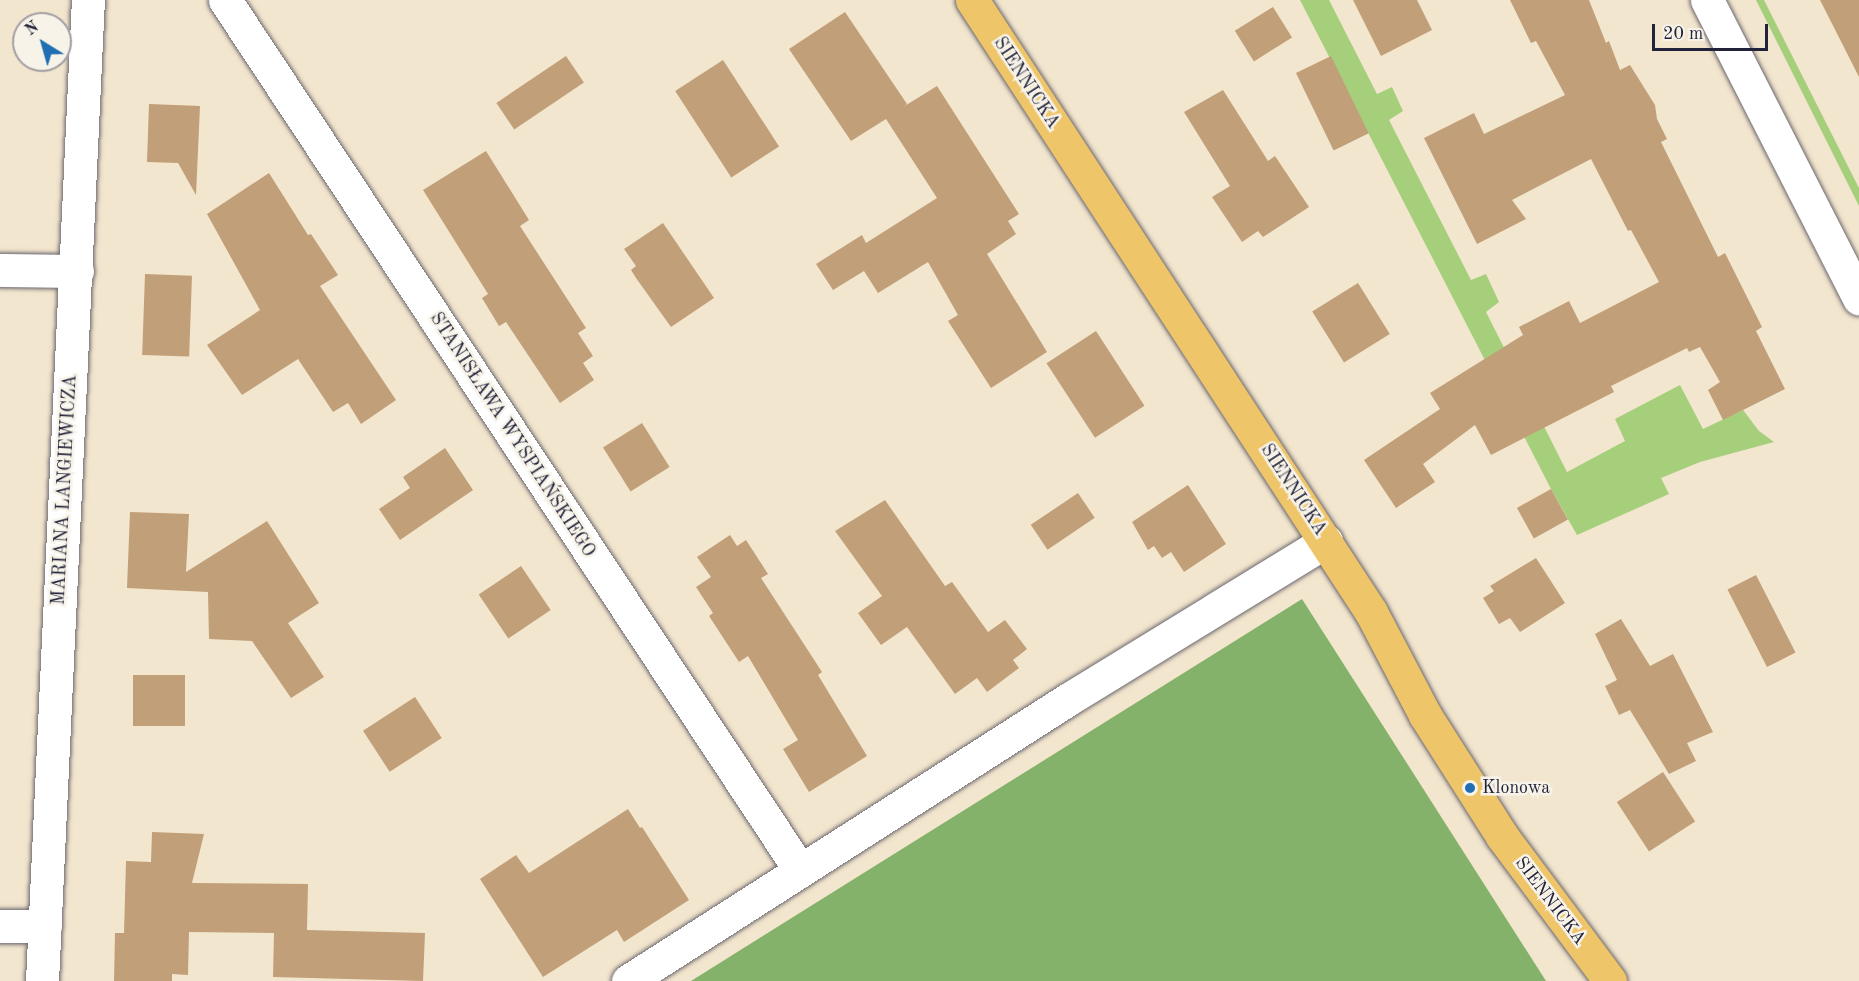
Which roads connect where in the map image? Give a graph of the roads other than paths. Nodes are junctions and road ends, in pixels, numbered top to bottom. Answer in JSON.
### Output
{"nodes":[{"id":1,"x":88,"y":0,"type":"edge"},
{"id":2,"x":225,"y":0,"type":"edge"},
{"id":3,"x":972,"y":0,"type":"edge"},
{"id":4,"x":1707,"y":0,"type":"edge"},
{"id":5,"x":0,"y":270,"type":"edge"},
{"id":6,"x":77,"y":271,"type":"junction"},
{"id":7,"x":1859,"y":298,"type":"edge"},
{"id":8,"x":1326,"y":541,"type":"junction"},
{"id":9,"x":800,"y":870,"type":"junction"},
{"id":10,"x":0,"y":926,"type":"edge"},
{"id":11,"x":45,"y":926,"type":"junction"},
{"id":12,"x":42,"y":981,"type":"edge"},
{"id":13,"x":628,"y":981,"type":"edge"},
{"id":14,"x":1610,"y":981,"type":"edge"}],
"edges":[{"from":1,"to":6,"type":"street","name":"MARIANA LANGIEWICZA"},
{"from":2,"to":9,"type":"street","name":"STANISŁAWA WYSPIAŃSKIEGO"},
{"from":3,"to":8,"type":"main road","name":"SIENNICKA"},
{"from":4,"to":7,"type":"street"},
{"from":5,"to":6,"type":"street"},
{"from":6,"to":11,"type":"street","name":"MARIANA LANGIEWICZA"},
{"from":8,"to":9,"type":"street"},
{"from":8,"to":14,"type":"main road","name":"SIENNICKA"},
{"from":9,"to":13,"type":"street"},
{"from":10,"to":11,"type":"street"},
{"from":11,"to":12,"type":"street","name":"MARIANA LANGIEWICZA"}]}
